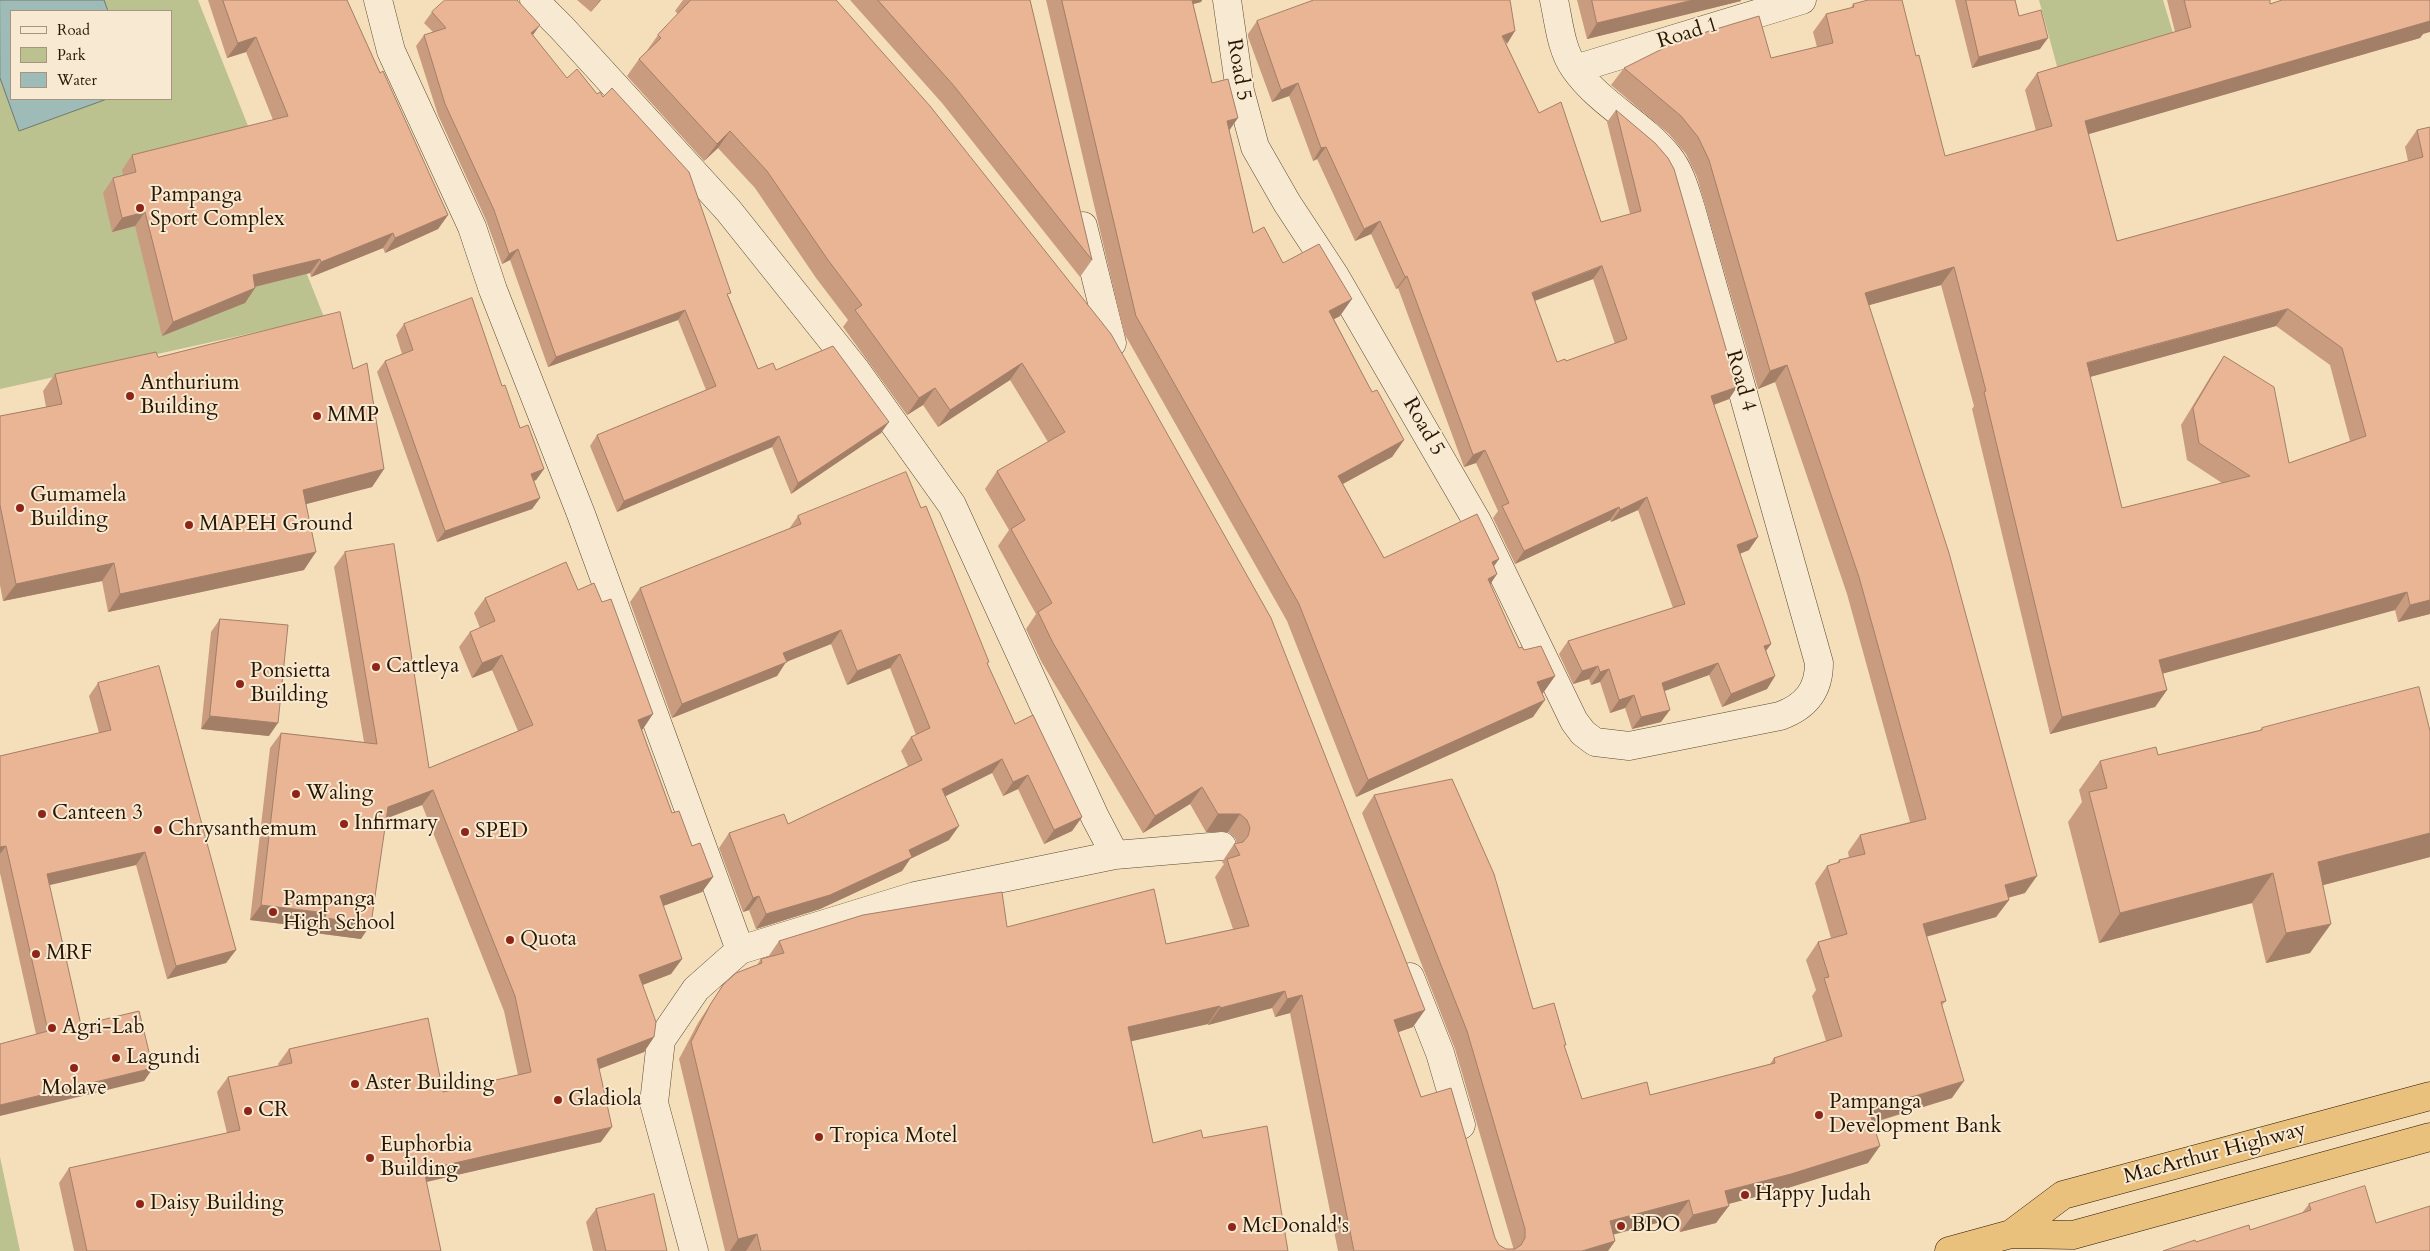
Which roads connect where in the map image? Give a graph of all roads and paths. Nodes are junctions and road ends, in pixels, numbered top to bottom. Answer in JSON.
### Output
{"nodes":[{"id":1,"x":378,"y":0,"type":"edge"},
{"id":2,"x":534,"y":0,"type":"edge"},
{"id":3,"x":1227,"y":0,"type":"edge"},
{"id":4,"x":1554,"y":0,"type":"edge"},
{"id":5,"x":1802,"y":0,"type":"edge"},
{"id":6,"x":1575,"y":68,"type":"junction"},
{"id":7,"x":1076,"y":198,"type":"edge"},
{"id":8,"x":1074,"y":293,"type":"edge"},
{"id":9,"x":1112,"y":343,"type":"junction"},
{"id":10,"x":1126,"y":369,"type":"edge"},
{"id":11,"x":1708,"y":731,"type":"joint"},
{"id":12,"x":1222,"y":846,"type":"dead end"},
{"id":13,"x":1115,"y":855,"type":"junction"},
{"id":14,"x":740,"y":950,"type":"junction"},
{"id":15,"x":1400,"y":952,"type":"edge"},
{"id":16,"x":2430,"y":1096,"type":"edge"},
{"id":17,"x":2430,"y":1137,"type":"edge"},
{"id":18,"x":1468,"y":1147,"type":"edge"},
{"id":19,"x":2011,"y":1234,"type":"junction"},
{"id":20,"x":694,"y":1251,"type":"edge"},
{"id":21,"x":1949,"y":1251,"type":"edge"}],
"edges":[{"from":1,"to":14,"type":"street"},
{"from":2,"to":13,"type":"street"},
{"from":3,"to":11,"type":"street","name":"Road 5"},
{"from":4,"to":6,"type":"street","name":"Road 4"},
{"from":5,"to":6,"type":"street","name":"Road 1"},
{"from":6,"to":11,"type":"street","name":"Road 4"},
{"from":7,"to":9,"type":"street"},
{"from":8,"to":9,"type":"street"},
{"from":9,"to":10,"type":"street"},
{"from":12,"to":13,"type":"street"},
{"from":13,"to":14,"type":"street"},
{"from":14,"to":20,"type":"street"},
{"from":15,"to":18,"type":"street"},
{"from":16,"to":19,"type":"highway","name":"MacArthur Highway"},
{"from":17,"to":19,"type":"highway","name":"MacArthur Highway"},
{"from":19,"to":21,"type":"highway","name":"MacArthur Highway"}]}
